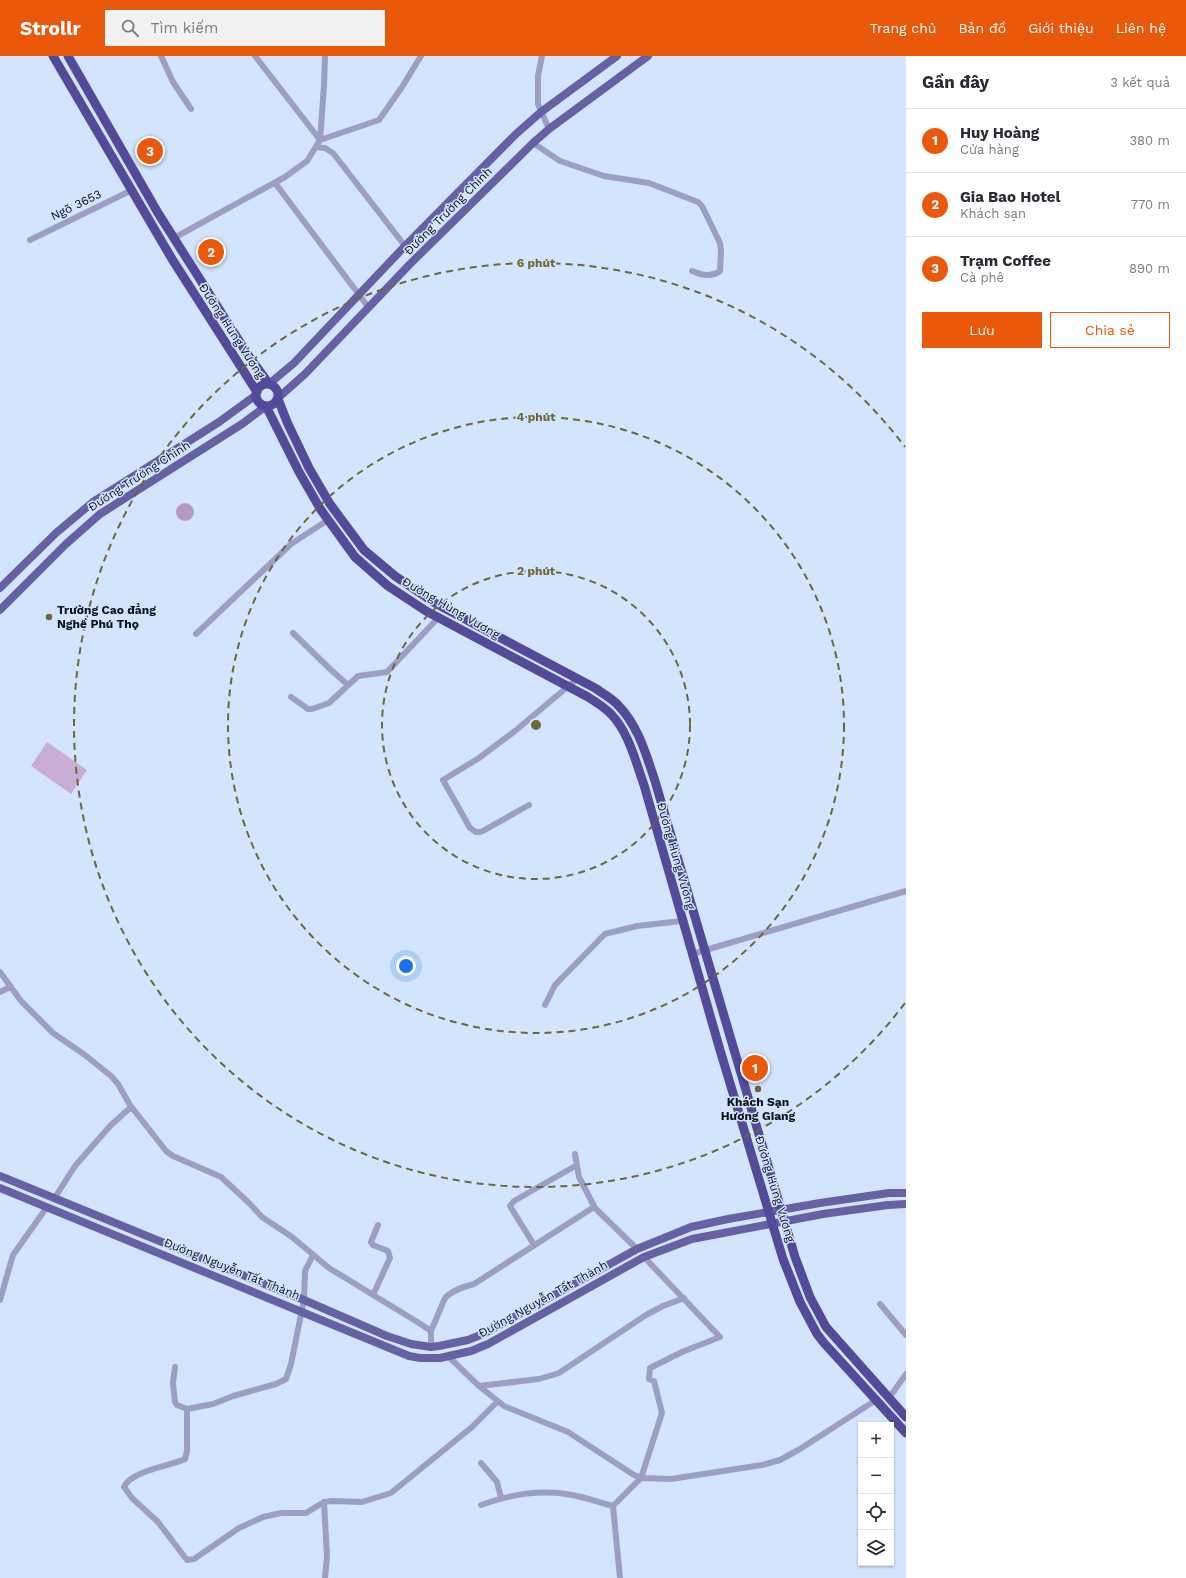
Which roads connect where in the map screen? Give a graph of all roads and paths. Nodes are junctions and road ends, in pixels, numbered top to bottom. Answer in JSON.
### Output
{"nodes":[{"id":1,"x":53,"y":56,"type":"edge"},
{"id":2,"x":68,"y":56,"type":"edge"},
{"id":3,"x":161,"y":56,"type":"edge"},
{"id":4,"x":255,"y":56,"type":"edge"},
{"id":5,"x":325,"y":56,"type":"edge"},
{"id":6,"x":421,"y":56,"type":"edge"},
{"id":7,"x":542,"y":56,"type":"edge"},
{"id":8,"x":617,"y":56,"type":"edge"},
{"id":9,"x":648,"y":56,"type":"edge"},
{"id":10,"x":191,"y":109,"type":"dead end"},
{"id":11,"x":541,"y":112,"type":"junction"},
{"id":12,"x":549,"y":129,"type":"junction"},
{"id":13,"x":320,"y":140,"type":"junction"},
{"id":14,"x":533,"y":143,"type":"junction"},
{"id":15,"x":316,"y":147,"type":"junction"},
{"id":16,"x":275,"y":183,"type":"junction"},
{"id":17,"x":132,"y":190,"type":"junction"},
{"id":18,"x":174,"y":238,"type":"junction"},
{"id":19,"x":30,"y":240,"type":"dead end"},
{"id":20,"x":405,"y":246,"type":"junction"},
{"id":21,"x":692,"y":271,"type":"dead end"},
{"id":22,"x":359,"y":295,"type":"junction"},
{"id":23,"x":369,"y":308,"type":"junction"},
{"id":24,"x":269,"y":384,"type":"junction"},
{"id":25,"x":257,"y":393,"type":"junction"},
{"id":26,"x":278,"y":399,"type":"junction"},
{"id":27,"x":266,"y":406,"type":"junction"},
{"id":28,"x":328,"y":520,"type":"junction"},
{"id":29,"x":0,"y":588,"type":"edge"},
{"id":30,"x":0,"y":610,"type":"edge"},
{"id":31,"x":439,"y":617,"type":"junction"},
{"id":32,"x":293,"y":633,"type":"dead end"},
{"id":33,"x":196,"y":634,"type":"dead end"},
{"id":34,"x":578,"y":678,"type":"junction"},
{"id":35,"x":348,"y":685,"type":"junction"},
{"id":36,"x":568,"y":686,"type":"junction"},
{"id":37,"x":291,"y":697,"type":"dead end"},
{"id":38,"x":529,"y":805,"type":"dead end"},
{"id":39,"x":906,"y":891,"type":"edge"},
{"id":40,"x":682,"y":921,"type":"junction"},
{"id":41,"x":704,"y":949,"type":"junction"},
{"id":42,"x":692,"y":954,"type":"junction"},
{"id":43,"x":0,"y":972,"type":"edge"},
{"id":44,"x":10,"y":987,"type":"junction"},
{"id":45,"x":0,"y":992,"type":"edge"},
{"id":46,"x":545,"y":1005,"type":"dead end"},
{"id":47,"x":131,"y":1107,"type":"junction"},
{"id":48,"x":575,"y":1154,"type":"dead end"},
{"id":49,"x":577,"y":1165,"type":"junction"},
{"id":50,"x":0,"y":1176,"type":"edge"},
{"id":51,"x":0,"y":1188,"type":"edge"},
{"id":52,"x":906,"y":1193,"type":"edge"},
{"id":53,"x":54,"y":1199,"type":"junction"},
{"id":54,"x":906,"y":1204,"type":"edge"},
{"id":55,"x":47,"y":1207,"type":"junction"},
{"id":56,"x":594,"y":1207,"type":"junction"},
{"id":57,"x":781,"y":1209,"type":"junction"},
{"id":58,"x":769,"y":1212,"type":"junction"},
{"id":59,"x":785,"y":1222,"type":"junction"},
{"id":60,"x":773,"y":1224,"type":"junction"},
{"id":61,"x":378,"y":1225,"type":"dead end"},
{"id":62,"x":534,"y":1245,"type":"junction"},
{"id":63,"x":637,"y":1248,"type":"junction"},
{"id":64,"x":313,"y":1255,"type":"junction"},
{"id":65,"x":647,"y":1256,"type":"junction"},
{"id":66,"x":577,"y":1282,"type":"junction"},
{"id":67,"x":582,"y":1292,"type":"junction"},
{"id":68,"x":373,"y":1294,"type":"junction"},
{"id":69,"x":684,"y":1298,"type":"junction"},
{"id":70,"x":0,"y":1300,"type":"edge"},
{"id":71,"x":304,"y":1300,"type":"junction"},
{"id":72,"x":880,"y":1304,"type":"dead end"},
{"id":73,"x":302,"y":1311,"type":"junction"},
{"id":74,"x":431,"y":1331,"type":"junction"},
{"id":75,"x":906,"y":1335,"type":"edge"},
{"id":76,"x":430,"y":1347,"type":"junction"},
{"id":77,"x":449,"y":1357,"type":"junction"},
{"id":78,"x":175,"y":1367,"type":"dead end"},
{"id":79,"x":906,"y":1374,"type":"edge"},
{"id":80,"x":479,"y":1386,"type":"junction"},
{"id":81,"x":889,"y":1398,"type":"junction"},
{"id":82,"x":876,"y":1400,"type":"junction"},
{"id":83,"x":498,"y":1402,"type":"junction"},
{"id":84,"x":187,"y":1409,"type":"junction"},
{"id":85,"x":906,"y":1417,"type":"edge"},
{"id":86,"x":906,"y":1433,"type":"edge"},
{"id":87,"x":481,"y":1463,"type":"dead end"},
{"id":88,"x":641,"y":1478,"type":"junction"},
{"id":89,"x":501,"y":1498,"type":"junction"},
{"id":90,"x":324,"y":1502,"type":"junction"},
{"id":91,"x":481,"y":1506,"type":"dead end"},
{"id":92,"x":613,"y":1506,"type":"junction"},
{"id":93,"x":325,"y":1578,"type":"edge"},
{"id":94,"x":620,"y":1578,"type":"edge"}],
"edges":[{"from":1,"to":17,"type":"highway","name":"Đường Hùng Vương"},
{"from":2,"to":18,"type":"highway","name":"Đường Hùng Vương"},
{"from":3,"to":10,"type":"street"},
{"from":4,"to":13,"type":"street"},
{"from":5,"to":13,"type":"street"},
{"from":6,"to":13,"type":"street"},
{"from":7,"to":11,"type":"street"},
{"from":8,"to":11,"type":"main road","name":"Đường Trường Chinh"},
{"from":9,"to":12,"type":"main road","name":"Đường Trường Chinh"},
{"from":11,"to":12,"type":"street"},
{"from":11,"to":20,"type":"main road","name":"Đường Trường Chinh"},
{"from":12,"to":14,"type":"main road","name":"Đường Trường Chinh"},
{"from":13,"to":15,"type":"street"},
{"from":14,"to":21,"type":"street"},
{"from":14,"to":23,"type":"main road","name":"Đường Trường Chinh"},
{"from":15,"to":16,"type":"street"},
{"from":15,"to":20,"type":"street"},
{"from":16,"to":18,"type":"street"},
{"from":16,"to":22,"type":"street"},
{"from":17,"to":19,"type":"street","name":"Ngõ 3653"},
{"from":17,"to":25,"type":"highway","name":"Đường Hùng Vương"},
{"from":18,"to":24,"type":"highway","name":"Đường Hùng Vương"},
{"from":20,"to":22,"type":"main road","name":"Đường Trường Chinh"},
{"from":22,"to":23,"type":"street"},
{"from":22,"to":24,"type":"main road","name":"Đường Trường Chinh"},
{"from":23,"to":26,"type":"main road","name":"Đường Trường Chinh"},
{"from":24,"to":25,"type":"highway"},
{"from":24,"to":26,"type":"highway"},
{"from":25,"to":27,"type":"highway"},
{"from":25,"to":29,"type":"main road","name":"Đường Trường Chinh"},
{"from":26,"to":27,"type":"highway"},
{"from":26,"to":34,"type":"highway","name":"Đường Hùng Vương"},
{"from":27,"to":28,"type":"highway","name":"Đường Hùng Vương"},
{"from":27,"to":30,"type":"main road","name":"Đường Trường Chinh"},
{"from":28,"to":31,"type":"highway","name":"Đường Hùng Vương"},
{"from":28,"to":33,"type":"street"},
{"from":31,"to":35,"type":"street"},
{"from":31,"to":36,"type":"highway","name":"Đường Hùng Vương"},
{"from":32,"to":35,"type":"street"},
{"from":34,"to":36,"type":"street"},
{"from":34,"to":41,"type":"highway","name":"Đường Hùng Vương"},
{"from":35,"to":37,"type":"street"},
{"from":36,"to":38,"type":"street"},
{"from":36,"to":40,"type":"highway","name":"Đường Hùng Vương"},
{"from":39,"to":41,"type":"street"},
{"from":40,"to":42,"type":"highway","name":"Đường Hùng Vương"},
{"from":40,"to":46,"type":"street"},
{"from":41,"to":42,"type":"street"},
{"from":41,"to":57,"type":"highway","name":"Đường Hùng Vương"},
{"from":42,"to":58,"type":"highway","name":"Đường Hùng Vương"},
{"from":43,"to":44,"type":"street"},
{"from":44,"to":45,"type":"street"},
{"from":44,"to":47,"type":"street"},
{"from":47,"to":53,"type":"street"},
{"from":47,"to":64,"type":"street"},
{"from":48,"to":49,"type":"street"},
{"from":49,"to":56,"type":"street"},
{"from":49,"to":62,"type":"street"},
{"from":50,"to":53,"type":"main road","name":"Đường Nguyễn Tất Thành"},
{"from":51,"to":55,"type":"main road","name":"Đường Nguyễn Tất Thành"},
{"from":52,"to":57,"type":"main road","name":"Đường Nguyễn Tất Thành"},
{"from":53,"to":71,"type":"main road","name":"Đường Nguyễn Tất Thành"},
{"from":54,"to":59,"type":"main road","name":"Đường Nguyễn Tất Thành"},
{"from":55,"to":70,"type":"street"},
{"from":55,"to":73,"type":"main road","name":"Đường Nguyễn Tất Thành"},
{"from":56,"to":62,"type":"street"},
{"from":56,"to":63,"type":"street"},
{"from":57,"to":58,"type":"main road","name":"Đường Nguyễn Tất Thành"},
{"from":57,"to":59,"type":"highway","name":"Đường Hùng Vương"},
{"from":58,"to":60,"type":"highway","name":"Đường Hùng Vương"},
{"from":58,"to":63,"type":"main road","name":"Đường Nguyễn Tất Thành"},
{"from":59,"to":60,"type":"main road","name":"Đường Nguyễn Tất Thành"},
{"from":59,"to":81,"type":"highway","name":"Đường Hùng Vương"},
{"from":60,"to":65,"type":"main road","name":"Đường Nguyễn Tất Thành"},
{"from":60,"to":82,"type":"highway","name":"Đường Hùng Vương"},
{"from":61,"to":68,"type":"street"},
{"from":62,"to":74,"type":"street"},
{"from":63,"to":66,"type":"main road","name":"Đường Nguyễn Tất Thành"},
{"from":64,"to":68,"type":"street"},
{"from":64,"to":71,"type":"street"},
{"from":65,"to":67,"type":"main road","name":"Đường Nguyễn Tất Thành"},
{"from":65,"to":69,"type":"street"},
{"from":66,"to":67,"type":"main road"},
{"from":66,"to":76,"type":"main road","name":"Đường Nguyễn Tất Thành"},
{"from":67,"to":77,"type":"main road","name":"Đường Nguyễn Tất Thành"},
{"from":68,"to":74,"type":"street"},
{"from":69,"to":80,"type":"street"},
{"from":69,"to":88,"type":"street"},
{"from":71,"to":73,"type":"street"},
{"from":71,"to":76,"type":"main road","name":"Đường Nguyễn Tất Thành"},
{"from":72,"to":75,"type":"street"},
{"from":73,"to":77,"type":"main road","name":"Đường Nguyễn Tất Thành"},
{"from":73,"to":84,"type":"street"},
{"from":74,"to":76,"type":"street"},
{"from":77,"to":80,"type":"street"},
{"from":78,"to":84,"type":"street"},
{"from":79,"to":81,"type":"street"},
{"from":80,"to":83,"type":"street"},
{"from":81,"to":85,"type":"highway","name":"Đường Hùng Vương"},
{"from":82,"to":86,"type":"highway","name":"Đường Hùng Vương"},
{"from":82,"to":88,"type":"street"},
{"from":83,"to":88,"type":"street"},
{"from":83,"to":90,"type":"street"},
{"from":84,"to":90,"type":"street"},
{"from":87,"to":89,"type":"street"},
{"from":88,"to":92,"type":"street"},
{"from":89,"to":91,"type":"street"},
{"from":89,"to":92,"type":"street"},
{"from":90,"to":93,"type":"street"},
{"from":92,"to":94,"type":"street"}]}
